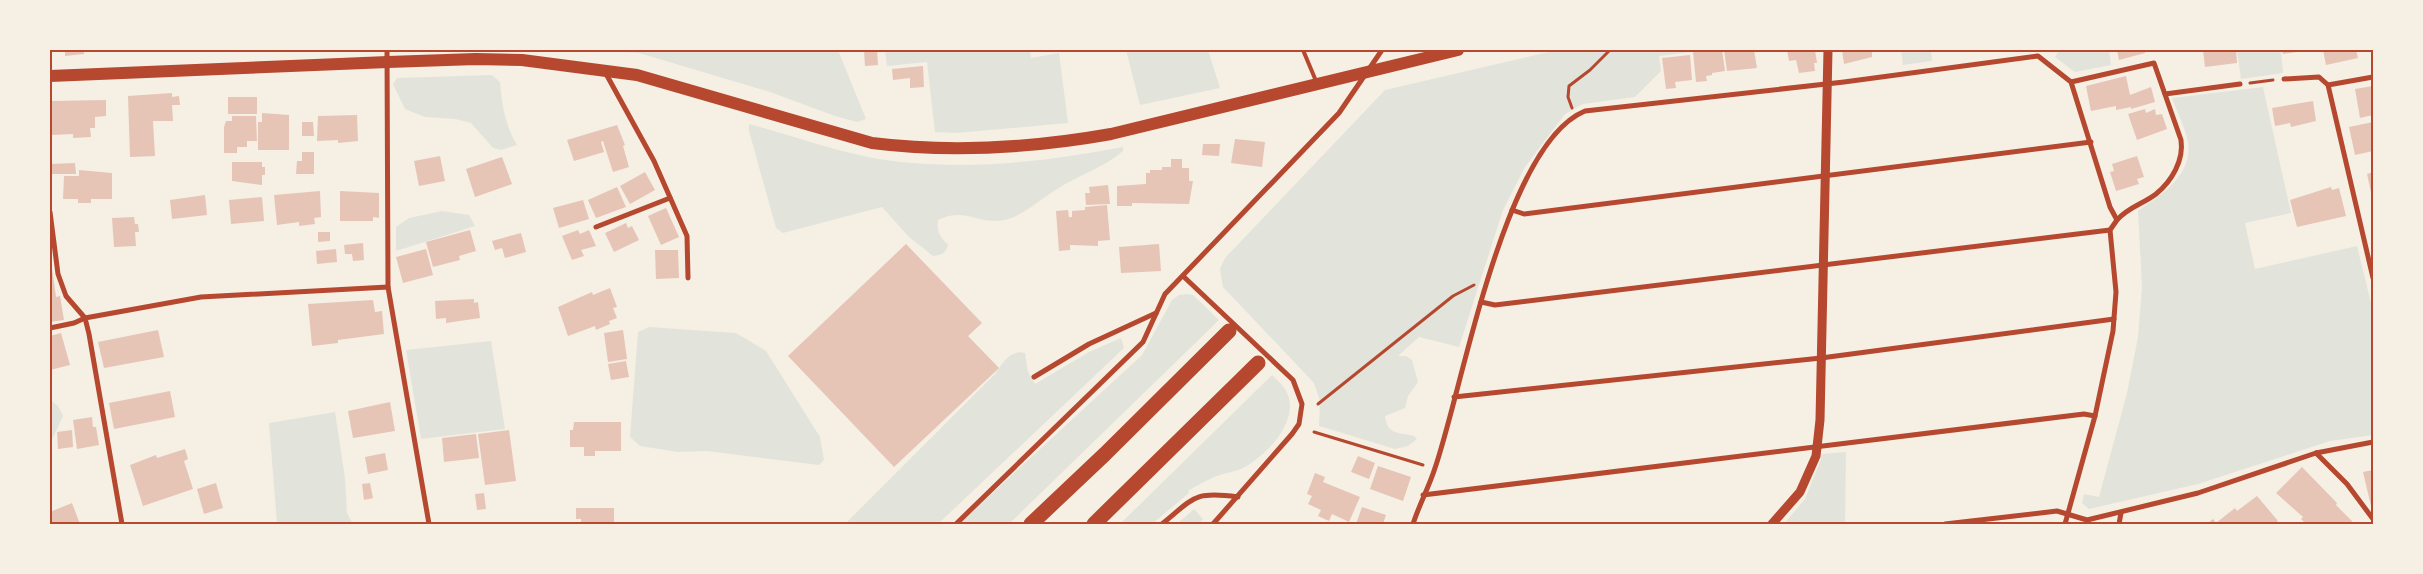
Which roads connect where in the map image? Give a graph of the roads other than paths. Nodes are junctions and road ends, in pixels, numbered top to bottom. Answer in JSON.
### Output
{"nodes":[{"id":1,"x":1304,"y":50,"type":"edge"},
{"id":2,"x":1382,"y":50,"type":"edge"},
{"id":3,"x":1458,"y":50,"type":"edge"},
{"id":4,"x":1828,"y":50,"type":"edge"},
{"id":5,"x":387,"y":56,"type":"edge"},
{"id":6,"x":603,"y":70,"type":"junction"},
{"id":7,"x":1370,"y":70,"type":"junction"},
{"id":8,"x":50,"y":76,"type":"edge"},
{"id":9,"x":2373,"y":77,"type":"edge"},
{"id":10,"x":2284,"y":79,"type":"road end"},
{"id":11,"x":2071,"y":82,"type":"junction"},
{"id":12,"x":1317,"y":83,"type":"junction"},
{"id":13,"x":1828,"y":84,"type":"junction"},
{"id":14,"x":2240,"y":84,"type":"road end"},
{"id":15,"x":2328,"y":85,"type":"junction"},
{"id":16,"x":2165,"y":94,"type":"junction"},
{"id":17,"x":2091,"y":142,"type":"junction"},
{"id":18,"x":1826,"y":176,"type":"junction"},
{"id":19,"x":670,"y":198,"type":"junction"},
{"id":20,"x":1512,"y":210,"type":"junction"},
{"id":21,"x":50,"y":212,"type":"edge"},
{"id":22,"x":2117,"y":220,"type":"junction"},
{"id":23,"x":596,"y":227,"type":"dead end"},
{"id":24,"x":2110,"y":230,"type":"junction"},
{"id":25,"x":1823,"y":266,"type":"junction"},
{"id":26,"x":1184,"y":276,"type":"junction"},
{"id":27,"x":688,"y":278,"type":"dead end"},
{"id":28,"x":2373,"y":278,"type":"edge"},
{"id":29,"x":388,"y":287,"type":"junction"},
{"id":30,"x":1481,"y":302,"type":"junction"},
{"id":31,"x":1157,"y":313,"type":"junction"},
{"id":32,"x":84,"y":318,"type":"junction"},
{"id":33,"x":2114,"y":319,"type":"junction"},
{"id":34,"x":50,"y":328,"type":"edge"},
{"id":35,"x":1229,"y":330,"type":"dead end"},
{"id":36,"x":1821,"y":358,"type":"junction"},
{"id":37,"x":1258,"y":363,"type":"dead end"},
{"id":38,"x":1034,"y":377,"type":"dead end"},
{"id":39,"x":1454,"y":396,"type":"junction"},
{"id":40,"x":2095,"y":416,"type":"junction"},
{"id":41,"x":2373,"y":442,"type":"edge"},
{"id":42,"x":1817,"y":446,"type":"junction"},
{"id":43,"x":2316,"y":453,"type":"junction"},
{"id":44,"x":1423,"y":495,"type":"junction"},
{"id":45,"x":1238,"y":497,"type":"junction"},
{"id":46,"x":2120,"y":513,"type":"junction"},
{"id":47,"x":2069,"y":514,"type":"junction"},
{"id":48,"x":2373,"y":519,"type":"edge"},
{"id":49,"x":122,"y":524,"type":"edge"},
{"id":50,"x":429,"y":524,"type":"edge"},
{"id":51,"x":956,"y":524,"type":"edge"},
{"id":52,"x":1031,"y":524,"type":"edge"},
{"id":53,"x":1094,"y":524,"type":"edge"},
{"id":54,"x":1162,"y":524,"type":"edge"},
{"id":55,"x":1213,"y":524,"type":"edge"},
{"id":56,"x":1413,"y":524,"type":"edge"},
{"id":57,"x":1772,"y":524,"type":"edge"},
{"id":58,"x":1945,"y":524,"type":"edge"},
{"id":59,"x":2065,"y":524,"type":"edge"},
{"id":60,"x":2119,"y":524,"type":"edge"}],
"edges":[{"from":1,"to":12,"type":"lane"},
{"from":2,"to":7,"type":"street"},
{"from":3,"to":7,"type":"main road"},
{"from":4,"to":13,"type":"street"},
{"from":5,"to":6,"type":"main road"},
{"from":5,"to":8,"type":"main road"},
{"from":5,"to":29,"type":"street"},
{"from":6,"to":12,"type":"main road"},
{"from":6,"to":19,"type":"street"},
{"from":7,"to":12,"type":"main road"},
{"from":7,"to":26,"type":"street"},
{"from":9,"to":15,"type":"street"},
{"from":10,"to":15,"type":"street"},
{"from":11,"to":13,"type":"street"},
{"from":11,"to":16,"type":"street"},
{"from":11,"to":17,"type":"street"},
{"from":13,"to":18,"type":"street"},
{"from":13,"to":20,"type":"street"},
{"from":14,"to":16,"type":"street"},
{"from":15,"to":28,"type":"street"},
{"from":16,"to":22,"type":"street"},
{"from":17,"to":18,"type":"street"},
{"from":17,"to":22,"type":"street"},
{"from":18,"to":20,"type":"street"},
{"from":18,"to":25,"type":"street"},
{"from":19,"to":23,"type":"street"},
{"from":19,"to":27,"type":"street"},
{"from":20,"to":30,"type":"street"},
{"from":21,"to":32,"type":"street"},
{"from":22,"to":24,"type":"street"},
{"from":24,"to":25,"type":"street"},
{"from":24,"to":33,"type":"street"},
{"from":25,"to":30,"type":"street"},
{"from":25,"to":36,"type":"street"},
{"from":26,"to":31,"type":"street"},
{"from":26,"to":45,"type":"street"},
{"from":29,"to":32,"type":"street"},
{"from":29,"to":50,"type":"street"},
{"from":30,"to":39,"type":"street"},
{"from":31,"to":38,"type":"street"},
{"from":31,"to":51,"type":"street"},
{"from":32,"to":34,"type":"street"},
{"from":32,"to":49,"type":"street"},
{"from":33,"to":36,"type":"street"},
{"from":33,"to":40,"type":"street"},
{"from":35,"to":52,"type":"highway"},
{"from":36,"to":39,"type":"street"},
{"from":36,"to":42,"type":"street"},
{"from":37,"to":53,"type":"highway"},
{"from":39,"to":44,"type":"street"},
{"from":40,"to":42,"type":"street"},
{"from":40,"to":47,"type":"street"},
{"from":41,"to":43,"type":"street"},
{"from":42,"to":44,"type":"street"},
{"from":42,"to":57,"type":"street"},
{"from":43,"to":46,"type":"street"},
{"from":43,"to":48,"type":"street"},
{"from":44,"to":56,"type":"street"},
{"from":45,"to":54,"type":"street"},
{"from":45,"to":55,"type":"street"},
{"from":46,"to":47,"type":"street"},
{"from":46,"to":60,"type":"street"},
{"from":47,"to":58,"type":"street"},
{"from":47,"to":59,"type":"street"}]}
